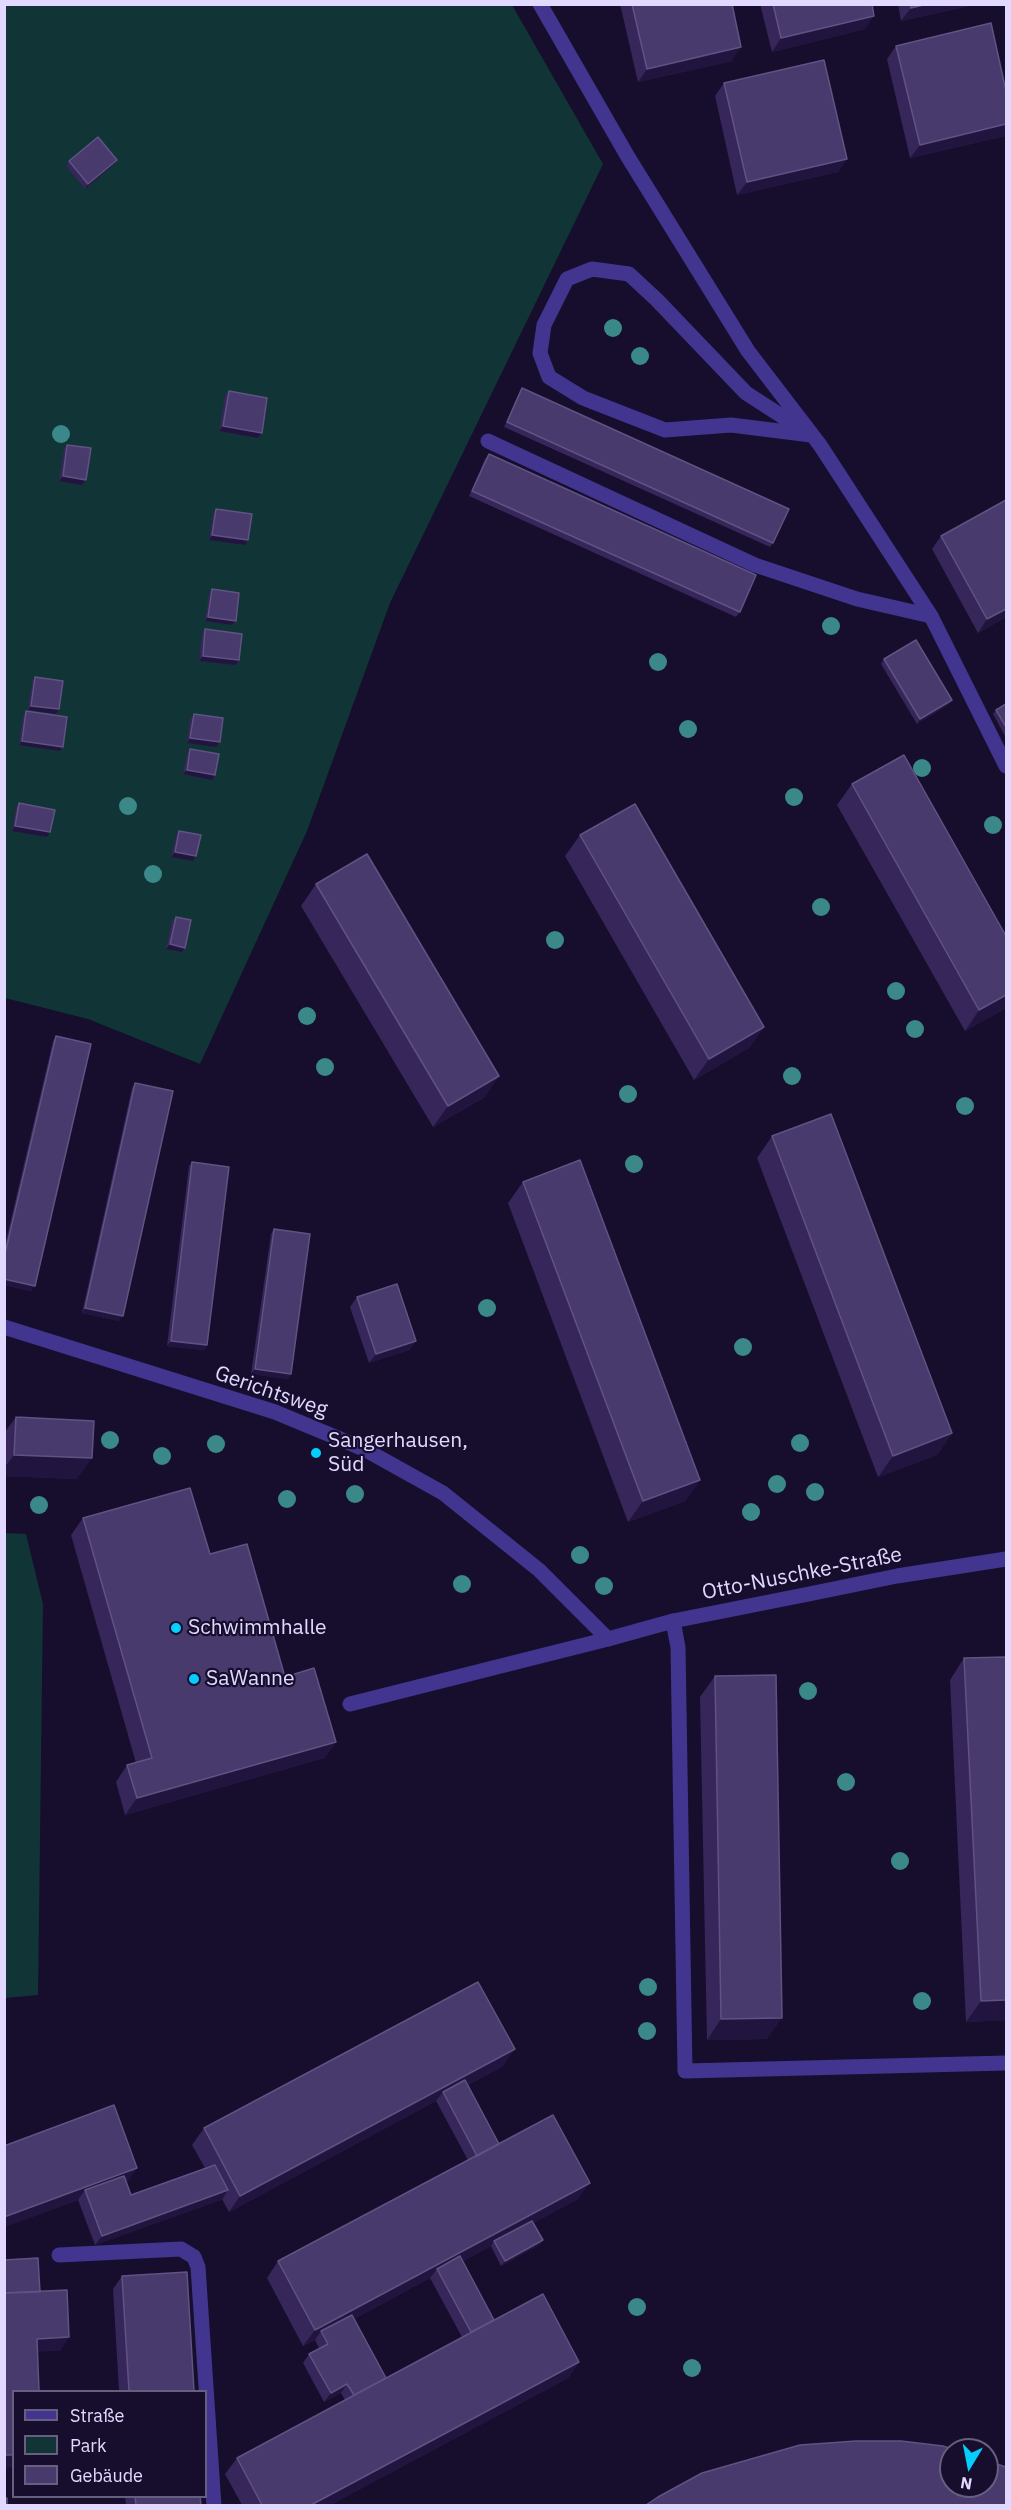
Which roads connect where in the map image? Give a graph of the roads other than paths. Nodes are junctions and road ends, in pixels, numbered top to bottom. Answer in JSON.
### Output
{"nodes":[{"id":1,"x":540,"y":4,"type":"edge"},
{"id":2,"x":811,"y":435,"type":"junction"},
{"id":3,"x":488,"y":441,"type":"dead end"},
{"id":4,"x":931,"y":616,"type":"junction"},
{"id":5,"x":1006,"y":766,"type":"edge"},
{"id":6,"x":4,"y":1327,"type":"edge"},
{"id":7,"x":1006,"y":1559,"type":"edge"},
{"id":8,"x":673,"y":1621,"type":"junction"},
{"id":9,"x":608,"y":1639,"type":"junction"},
{"id":10,"x":350,"y":1704,"type":"dead end"},
{"id":11,"x":1006,"y":2063,"type":"edge"},
{"id":12,"x":59,"y":2255,"type":"dead end"},
{"id":13,"x":206,"y":2390,"type":"edge"},
{"id":14,"x":207,"y":2400,"type":"edge"},
{"id":15,"x":214,"y":2505,"type":"edge"}],
"edges":[{"from":1,"to":2,"type":"street"},
{"from":2,"to":2,"type":"street"},
{"from":2,"to":4,"type":"street"},
{"from":3,"to":4,"type":"street"},
{"from":4,"to":5,"type":"street"},
{"from":6,"to":9,"type":"street","name":"Gerichtsweg"},
{"from":7,"to":8,"type":"street","name":"Otto-Nuschke-Straße"},
{"from":8,"to":9,"type":"street","name":"Otto-Nuschke-Straße"},
{"from":8,"to":11,"type":"street"},
{"from":9,"to":10,"type":"street","name":"Otto-Nuschke-Straße"},
{"from":12,"to":13,"type":"street"},
{"from":14,"to":15,"type":"street"}]}
